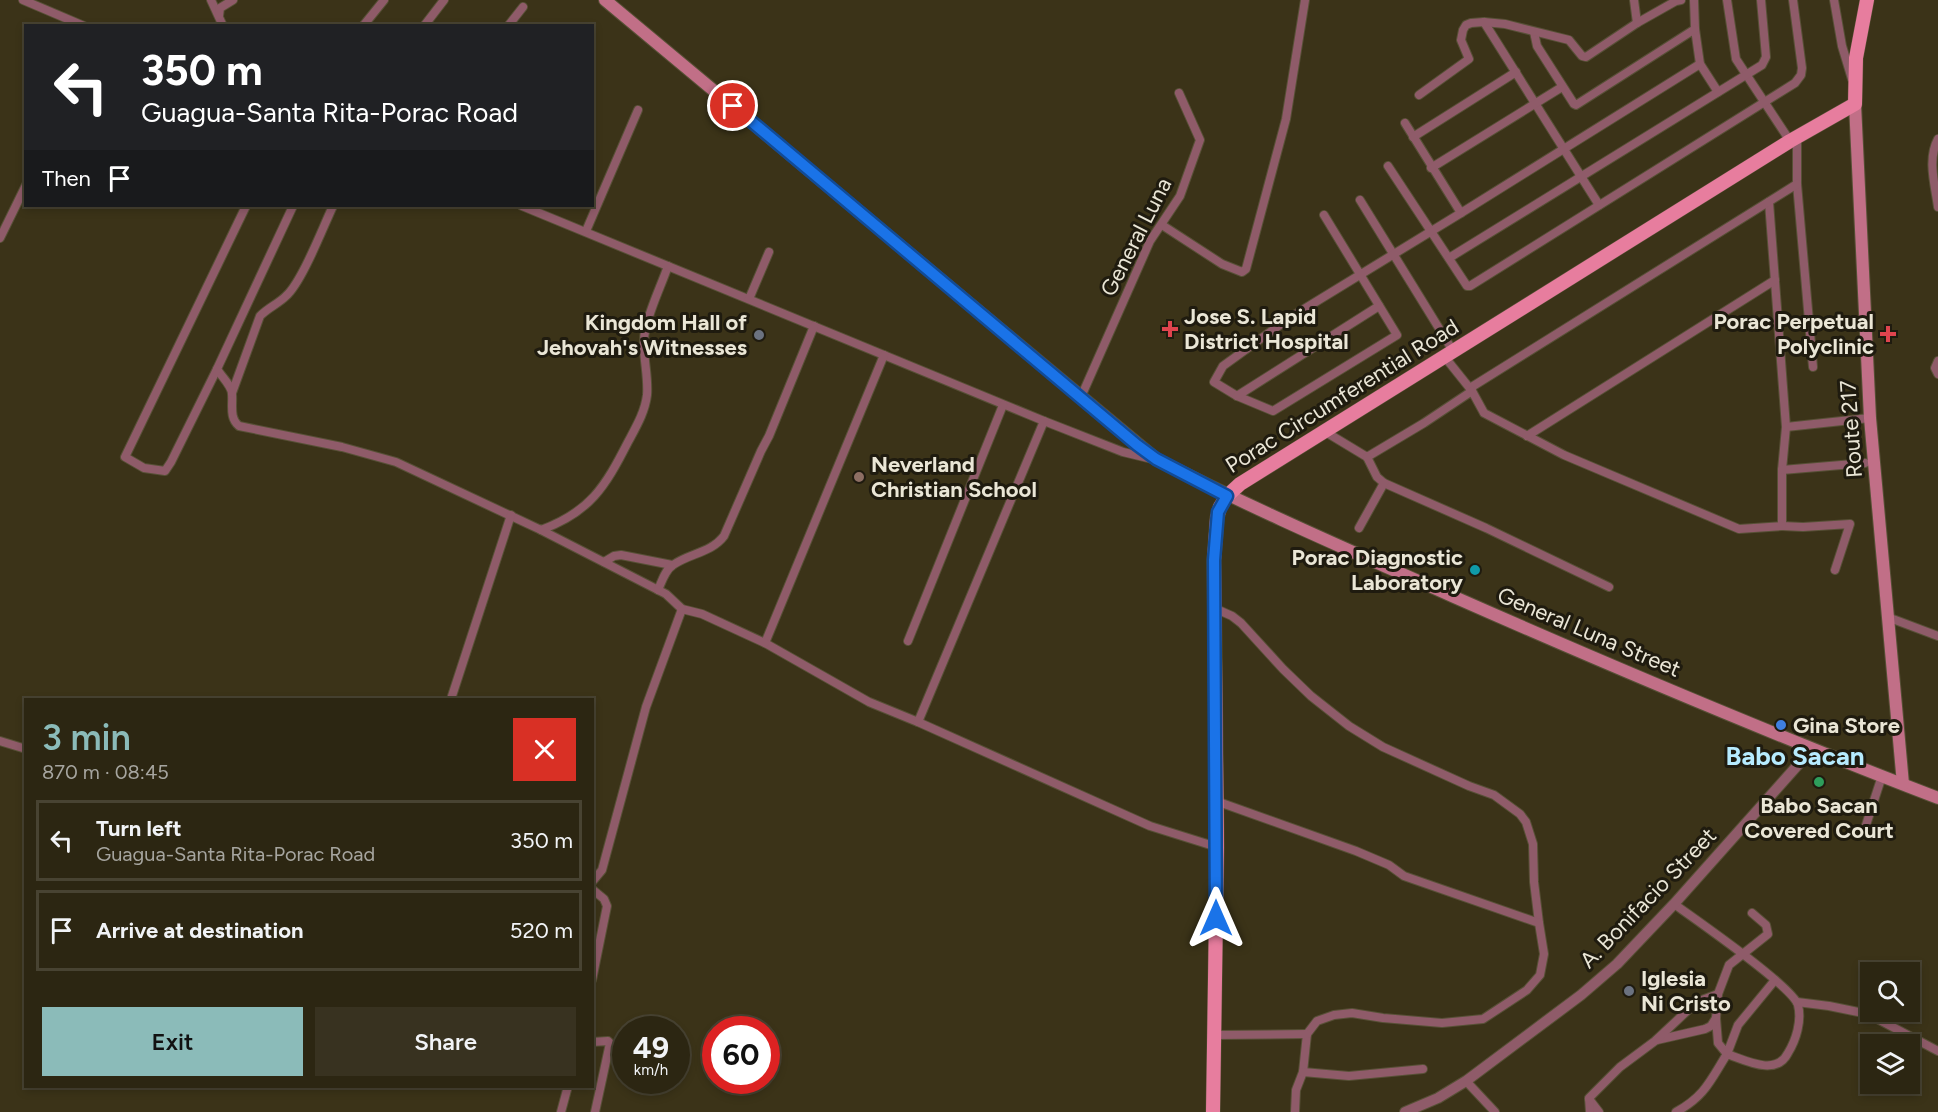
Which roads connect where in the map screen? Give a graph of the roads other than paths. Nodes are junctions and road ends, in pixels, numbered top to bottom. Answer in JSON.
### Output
{"nodes":[{"id":1,"x":23,"y":0,"type":"edge"},
{"id":2,"x":211,"y":0,"type":"edge"},
{"id":3,"x":233,"y":0,"type":"edge"},
{"id":4,"x":384,"y":0,"type":"edge"},
{"id":5,"x":444,"y":0,"type":"edge"},
{"id":6,"x":605,"y":0,"type":"edge"},
{"id":7,"x":1305,"y":0,"type":"edge"},
{"id":8,"x":1634,"y":0,"type":"edge"},
{"id":9,"x":1681,"y":0,"type":"edge"},
{"id":10,"x":1694,"y":0,"type":"edge"},
{"id":11,"x":1727,"y":0,"type":"edge"},
{"id":12,"x":1761,"y":0,"type":"edge"},
{"id":13,"x":1793,"y":0,"type":"edge"},
{"id":14,"x":1834,"y":0,"type":"edge"},
{"id":15,"x":1867,"y":0,"type":"edge"},
{"id":16,"x":523,"y":7,"type":"dead end"},
{"id":17,"x":219,"y":16,"type":"junction"},
{"id":18,"x":1484,"y":22,"type":"junction"},
{"id":19,"x":1637,"y":23,"type":"junction"},
{"id":20,"x":79,"y":24,"type":"edge"},
{"id":21,"x":222,"y":24,"type":"edge"},
{"id":22,"x":365,"y":24,"type":"edge"},
{"id":23,"x":426,"y":24,"type":"edge"},
{"id":24,"x":510,"y":24,"type":"edge"},
{"id":25,"x":1695,"y":29,"type":"junction"},
{"id":26,"x":1534,"y":32,"type":"junction"},
{"id":27,"x":1700,"y":64,"type":"junction"},
{"id":28,"x":1516,"y":72,"type":"junction"},
{"id":29,"x":1746,"y":75,"type":"junction"},
{"id":30,"x":1562,"y":87,"type":"junction"},
{"id":31,"x":1854,"y":88,"type":"junction"},
{"id":32,"x":1718,"y":92,"type":"junction"},
{"id":33,"x":1179,"y":93,"type":"dead end"},
{"id":34,"x":1419,"y":95,"type":"dead end"},
{"id":35,"x":1764,"y":103,"type":"junction"},
{"id":36,"x":1536,"y":104,"type":"junction"},
{"id":37,"x":1855,"y":104,"type":"junction"},
{"id":38,"x":638,"y":110,"type":"dead end"},
{"id":39,"x":1405,"y":123,"type":"dead end"},
{"id":40,"x":1413,"y":137,"type":"junction"},
{"id":41,"x":1794,"y":139,"type":"junction"},
{"id":42,"x":1938,"y":139,"type":"edge"},
{"id":43,"x":1563,"y":149,"type":"junction"},
{"id":44,"x":1388,"y":166,"type":"dead end"},
{"id":45,"x":1431,"y":168,"type":"junction"},
{"id":46,"x":1581,"y":176,"type":"junction"},
{"id":47,"x":1797,"y":184,"type":"junction"},
{"id":48,"x":24,"y":189,"type":"edge"},
{"id":49,"x":1360,"y":200,"type":"dead end"},
{"id":50,"x":1769,"y":202,"type":"junction"},
{"id":51,"x":1599,"y":205,"type":"junction"},
{"id":52,"x":246,"y":207,"type":"edge"},
{"id":53,"x":293,"y":207,"type":"edge"},
{"id":54,"x":333,"y":207,"type":"edge"},
{"id":55,"x":525,"y":207,"type":"edge"},
{"id":56,"x":1938,"y":207,"type":"edge"},
{"id":57,"x":1461,"y":213,"type":"junction"},
{"id":58,"x":1324,"y":215,"type":"dead end"},
{"id":59,"x":1162,"y":225,"type":"junction"},
{"id":60,"x":586,"y":231,"type":"junction"},
{"id":61,"x":1432,"y":231,"type":"junction"},
{"id":62,"x":0,"y":238,"type":"edge"},
{"id":63,"x":769,"y":252,"type":"dead end"},
{"id":64,"x":1394,"y":254,"type":"junction"},
{"id":65,"x":1449,"y":258,"type":"junction"},
{"id":66,"x":668,"y":266,"type":"junction"},
{"id":67,"x":1360,"y":274,"type":"junction"},
{"id":68,"x":1775,"y":280,"type":"junction"},
{"id":69,"x":749,"y":300,"type":"junction"},
{"id":70,"x":1379,"y":306,"type":"junction"},
{"id":71,"x":814,"y":326,"type":"junction"},
{"id":72,"x":1449,"y":353,"type":"junction"},
{"id":73,"x":884,"y":355,"type":"junction"},
{"id":74,"x":1938,"y":361,"type":"edge"},
{"id":75,"x":1814,"y":367,"type":"dead end"},
{"id":76,"x":217,"y":369,"type":"junction"},
{"id":77,"x":1938,"y":375,"type":"edge"},
{"id":78,"x":1471,"y":389,"type":"junction"},
{"id":79,"x":232,"y":393,"type":"junction"},
{"id":80,"x":1081,"y":396,"type":"junction"},
{"id":81,"x":1237,"y":396,"type":"junction"},
{"id":82,"x":1003,"y":405,"type":"junction"},
{"id":83,"x":1870,"y":418,"type":"junction"},
{"id":84,"x":1044,"y":421,"type":"junction"},
{"id":85,"x":1786,"y":427,"type":"junction"},
{"id":86,"x":1324,"y":431,"type":"junction"},
{"id":87,"x":1527,"y":436,"type":"junction"},
{"id":88,"x":1367,"y":457,"type":"junction"},
{"id":89,"x":1156,"y":459,"type":"junction"},
{"id":90,"x":1865,"y":464,"type":"dead end"},
{"id":91,"x":1782,"y":470,"type":"junction"},
{"id":92,"x":1384,"y":483,"type":"junction"},
{"id":93,"x":1227,"y":496,"type":"junction"},
{"id":94,"x":511,"y":515,"type":"junction"},
{"id":95,"x":1782,"y":526,"type":"junction"},
{"id":96,"x":1359,"y":528,"type":"dead end"},
{"id":97,"x":541,"y":530,"type":"junction"},
{"id":98,"x":604,"y":562,"type":"junction"},
{"id":99,"x":672,"y":565,"type":"junction"},
{"id":100,"x":1835,"y":570,"type":"dead end"},
{"id":101,"x":1609,"y":587,"type":"dead end"},
{"id":102,"x":658,"y":590,"type":"junction"},
{"id":103,"x":1214,"y":608,"type":"junction"},
{"id":104,"x":682,"y":609,"type":"junction"},
{"id":105,"x":1890,"y":618,"type":"junction"},
{"id":106,"x":1938,"y":636,"type":"edge"},
{"id":107,"x":908,"y":641,"type":"dead end"},
{"id":108,"x":765,"y":643,"type":"junction"},
{"id":109,"x":451,"y":698,"type":"edge"},
{"id":110,"x":918,"y":722,"type":"junction"},
{"id":111,"x":0,"y":741,"type":"edge"},
{"id":112,"x":24,"y":748,"type":"edge"},
{"id":113,"x":1812,"y":749,"type":"junction"},
{"id":114,"x":1882,"y":776,"type":"junction"},
{"id":115,"x":1903,"y":784,"type":"junction"},
{"id":116,"x":1938,"y":798,"type":"edge"},
{"id":117,"x":1216,"y":801,"type":"junction"},
{"id":118,"x":1866,"y":825,"type":"dead end"},
{"id":119,"x":1217,"y":847,"type":"junction"},
{"id":120,"x":594,"y":880,"type":"edge"},
{"id":121,"x":594,"y":891,"type":"edge"},
{"id":122,"x":1674,"y":904,"type":"junction"},
{"id":123,"x":1752,"y":913,"type":"dead end"},
{"id":124,"x":1539,"y":923,"type":"junction"},
{"id":125,"x":1742,"y":954,"type":"junction"},
{"id":126,"x":594,"y":970,"type":"edge"},
{"id":127,"x":1775,"y":980,"type":"junction"},
{"id":128,"x":1718,"y":993,"type":"junction"},
{"id":129,"x":1797,"y":1002,"type":"junction"},
{"id":130,"x":1716,"y":1018,"type":"junction"},
{"id":131,"x":1307,"y":1034,"type":"junction"},
{"id":132,"x":1215,"y":1035,"type":"junction"},
{"id":133,"x":1655,"y":1041,"type":"junction"},
{"id":134,"x":594,"y":1042,"type":"edge"},
{"id":135,"x":1938,"y":1051,"type":"edge"},
{"id":136,"x":1727,"y":1054,"type":"junction"},
{"id":137,"x":1423,"y":1069,"type":"dead end"},
{"id":138,"x":1303,"y":1072,"type":"junction"},
{"id":139,"x":1466,"y":1081,"type":"junction"},
{"id":140,"x":567,"y":1088,"type":"edge"},
{"id":141,"x":1589,"y":1098,"type":"junction"},
{"id":142,"x":561,"y":1112,"type":"edge"},
{"id":143,"x":595,"y":1112,"type":"edge"},
{"id":144,"x":1213,"y":1112,"type":"edge"},
{"id":145,"x":1295,"y":1112,"type":"edge"},
{"id":146,"x":1404,"y":1112,"type":"edge"},
{"id":147,"x":1495,"y":1112,"type":"edge"},
{"id":148,"x":1590,"y":1112,"type":"edge"},
{"id":149,"x":1599,"y":1112,"type":"edge"},
{"id":150,"x":1676,"y":1112,"type":"edge"}],
"edges":[{"from":1,"to":20,"type":"street"},
{"from":2,"to":17,"type":"street"},
{"from":3,"to":17,"type":"street"},
{"from":4,"to":22,"type":"street"},
{"from":5,"to":23,"type":"street"},
{"from":6,"to":80,"type":"main road","name":"General Luna Street"},
{"from":7,"to":59,"type":"street"},
{"from":8,"to":19,"type":"street"},
{"from":9,"to":19,"type":"street"},
{"from":10,"to":25,"type":"street"},
{"from":11,"to":29,"type":"street"},
{"from":12,"to":29,"type":"street"},
{"from":13,"to":35,"type":"street"},
{"from":14,"to":31,"type":"street"},
{"from":15,"to":31,"type":"main road","name":"Route 217"},
{"from":16,"to":24,"type":"street"},
{"from":17,"to":21,"type":"street"},
{"from":18,"to":26,"type":"street"},
{"from":18,"to":28,"type":"street"},
{"from":18,"to":34,"type":"street"},
{"from":19,"to":26,"type":"street"},
{"from":25,"to":27,"type":"street"},
{"from":25,"to":30,"type":"street"},
{"from":26,"to":30,"type":"street"},
{"from":27,"to":32,"type":"street"},
{"from":27,"to":43,"type":"street"},
{"from":28,"to":36,"type":"street"},
{"from":28,"to":40,"type":"street"},
{"from":29,"to":32,"type":"street"},
{"from":29,"to":35,"type":"street"},
{"from":30,"to":36,"type":"street"},
{"from":31,"to":37,"type":"main road","name":"Route 217"},
{"from":32,"to":46,"type":"street"},
{"from":33,"to":59,"type":"street","name":"General Luna"},
{"from":35,"to":41,"type":"street"},
{"from":35,"to":51,"type":"street"},
{"from":36,"to":43,"type":"street"},
{"from":36,"to":45,"type":"street"},
{"from":37,"to":41,"type":"main road","name":"Porac Circumferential Road"},
{"from":37,"to":83,"type":"main road","name":"Route 217"},
{"from":38,"to":60,"type":"street"},
{"from":39,"to":40,"type":"street"},
{"from":40,"to":45,"type":"street"},
{"from":41,"to":47,"type":"street"},
{"from":41,"to":72,"type":"main road","name":"Porac Circumferential Road"},
{"from":42,"to":56,"type":"street"},
{"from":43,"to":46,"type":"street"},
{"from":43,"to":57,"type":"street"},
{"from":44,"to":61,"type":"street"},
{"from":45,"to":57,"type":"street"},
{"from":46,"to":51,"type":"street"},
{"from":46,"to":65,"type":"street"},
{"from":47,"to":50,"type":"street"},
{"from":47,"to":75,"type":"street"},
{"from":48,"to":62,"type":"street"},
{"from":49,"to":64,"type":"street"},
{"from":50,"to":68,"type":"street"},
{"from":50,"to":78,"type":"street"},
{"from":51,"to":65,"type":"street"},
{"from":52,"to":76,"type":"street"},
{"from":53,"to":76,"type":"street"},
{"from":54,"to":79,"type":"street"},
{"from":55,"to":60,"type":"street"},
{"from":57,"to":61,"type":"street"},
{"from":58,"to":67,"type":"street"},
{"from":59,"to":80,"type":"street","name":"General Luna"},
{"from":60,"to":66,"type":"street"},
{"from":61,"to":64,"type":"street"},
{"from":61,"to":65,"type":"street"},
{"from":63,"to":69,"type":"street"},
{"from":64,"to":67,"type":"street"},
{"from":64,"to":72,"type":"street"},
{"from":66,"to":69,"type":"street"},
{"from":66,"to":97,"type":"street"},
{"from":67,"to":70,"type":"street"},
{"from":67,"to":81,"type":"street"},
{"from":68,"to":85,"type":"street"},
{"from":68,"to":87,"type":"street"},
{"from":69,"to":71,"type":"street"},
{"from":70,"to":81,"type":"street"},
{"from":70,"to":81,"type":"street"},
{"from":71,"to":73,"type":"street"},
{"from":71,"to":99,"type":"street"},
{"from":72,"to":78,"type":"street"},
{"from":72,"to":86,"type":"main road","name":"Porac Circumferential Road"},
{"from":73,"to":82,"type":"street"},
{"from":73,"to":108,"type":"street"},
{"from":74,"to":77,"type":"street"},
{"from":76,"to":79,"type":"street"},
{"from":78,"to":87,"type":"street"},
{"from":78,"to":88,"type":"street"},
{"from":79,"to":94,"type":"street"},
{"from":80,"to":89,"type":"main road","name":"General Luna Street"},
{"from":82,"to":84,"type":"street"},
{"from":82,"to":107,"type":"street"},
{"from":83,"to":85,"type":"street"},
{"from":83,"to":105,"type":"main road","name":"Route 217"},
{"from":84,"to":89,"type":"street"},
{"from":84,"to":110,"type":"street"},
{"from":85,"to":91,"type":"street"},
{"from":86,"to":88,"type":"street"},
{"from":86,"to":93,"type":"main road","name":"Porac Circumferential Road"},
{"from":87,"to":95,"type":"street"},
{"from":88,"to":92,"type":"street"},
{"from":89,"to":93,"type":"main road","name":"General Luna Street"},
{"from":90,"to":91,"type":"street"},
{"from":91,"to":95,"type":"street"},
{"from":92,"to":96,"type":"street"},
{"from":92,"to":101,"type":"street"},
{"from":93,"to":103,"type":"main road","name":"Porac Circumferential Road"},
{"from":93,"to":113,"type":"main road","name":"General Luna Street"},
{"from":94,"to":97,"type":"street"},
{"from":94,"to":109,"type":"street"},
{"from":95,"to":100,"type":"street"},
{"from":97,"to":98,"type":"street"},
{"from":98,"to":99,"type":"street"},
{"from":98,"to":102,"type":"street"},
{"from":99,"to":102,"type":"street"},
{"from":102,"to":104,"type":"street"},
{"from":103,"to":117,"type":"main road","name":"Porac Circumferential Road"},
{"from":103,"to":124,"type":"street"},
{"from":104,"to":108,"type":"street"},
{"from":104,"to":120,"type":"street"},
{"from":105,"to":106,"type":"street"},
{"from":105,"to":115,"type":"main road","name":"Route 217"},
{"from":108,"to":110,"type":"street"},
{"from":110,"to":119,"type":"street"},
{"from":111,"to":112,"type":"street"},
{"from":113,"to":114,"type":"main road","name":"General Luna Street"},
{"from":113,"to":122,"type":"street","name":"A. Bonifacio Street"},
{"from":114,"to":115,"type":"main road","name":"General Luna Street"},
{"from":114,"to":118,"type":"street"},
{"from":115,"to":116,"type":"main road","name":"General Luna Street"},
{"from":117,"to":119,"type":"main road","name":"Porac Circumferential Road"},
{"from":117,"to":124,"type":"street"},
{"from":119,"to":132,"type":"main road","name":"Porac Circumferential Road"},
{"from":121,"to":126,"type":"street"},
{"from":122,"to":125,"type":"street"},
{"from":122,"to":139,"type":"street","name":"A. Bonifacio Street"},
{"from":123,"to":125,"type":"street"},
{"from":124,"to":131,"type":"street"},
{"from":125,"to":127,"type":"street"},
{"from":125,"to":128,"type":"street"},
{"from":127,"to":129,"type":"street"},
{"from":127,"to":136,"type":"street"},
{"from":128,"to":130,"type":"street"},
{"from":128,"to":133,"type":"street"},
{"from":129,"to":135,"type":"street"},
{"from":129,"to":136,"type":"street"},
{"from":130,"to":133,"type":"street"},
{"from":130,"to":136,"type":"street"},
{"from":131,"to":132,"type":"street"},
{"from":131,"to":138,"type":"street"},
{"from":132,"to":144,"type":"main road","name":"Porac Circumferential Road"},
{"from":133,"to":141,"type":"street"},
{"from":134,"to":143,"type":"street"},
{"from":136,"to":150,"type":"street"},
{"from":137,"to":138,"type":"street"},
{"from":138,"to":145,"type":"street"},
{"from":139,"to":146,"type":"street","name":"A. Bonifacio Street"},
{"from":139,"to":147,"type":"street"},
{"from":140,"to":142,"type":"street"},
{"from":141,"to":148,"type":"street"},
{"from":141,"to":149,"type":"street"}]}
